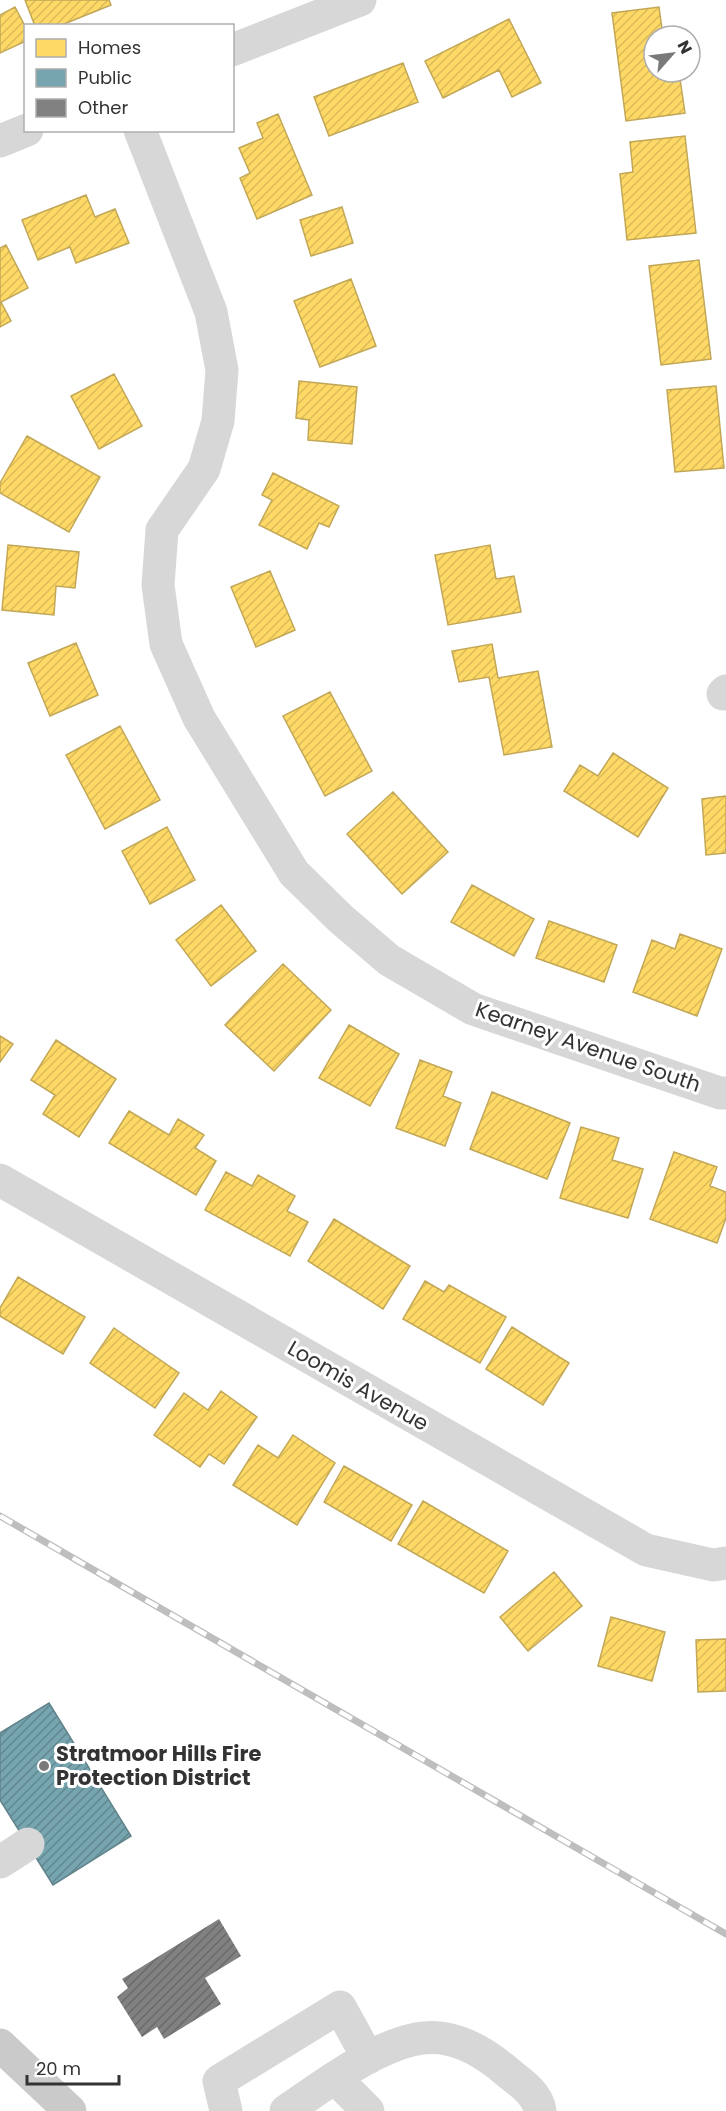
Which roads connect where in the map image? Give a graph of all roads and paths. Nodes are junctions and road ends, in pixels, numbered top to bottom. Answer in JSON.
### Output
{"nodes":[{"id":1,"x":360,"y":0,"type":"edge"},
{"id":2,"x":234,"y":49,"type":"edge"},
{"id":3,"x":24,"y":131,"type":"edge"},
{"id":4,"x":141,"y":132,"type":"edge"},
{"id":5,"x":0,"y":141,"type":"edge"},
{"id":6,"x":726,"y":1093,"type":"edge"},
{"id":7,"x":0,"y":1180,"type":"edge"},
{"id":8,"x":726,"y":1563,"type":"edge"},
{"id":9,"x":28,"y":1844,"type":"dead end"},
{"id":10,"x":0,"y":1862,"type":"edge"},
{"id":11,"x":0,"y":2045,"type":"edge"},
{"id":12,"x":368,"y":2058,"type":"junction"},
{"id":13,"x":335,"y":2078,"type":"junction"},
{"id":14,"x":70,"y":2111,"type":"edge"},
{"id":15,"x":226,"y":2111,"type":"edge"},
{"id":16,"x":286,"y":2111,"type":"edge"},
{"id":17,"x":368,"y":2111,"type":"edge"},
{"id":18,"x":540,"y":2111,"type":"edge"}],
"edges":[{"from":1,"to":2,"type":"street"},
{"from":3,"to":5,"type":"street"},
{"from":4,"to":6,"type":"street","name":"Kearney Avenue South"},
{"from":7,"to":8,"type":"street","name":"Loomis Avenue"},
{"from":9,"to":10,"type":"street"},
{"from":11,"to":14,"type":"main road"},
{"from":12,"to":13,"type":"street"},
{"from":12,"to":15,"type":"street"},
{"from":12,"to":18,"type":"street"},
{"from":13,"to":16,"type":"street"},
{"from":13,"to":17,"type":"street"}]}
